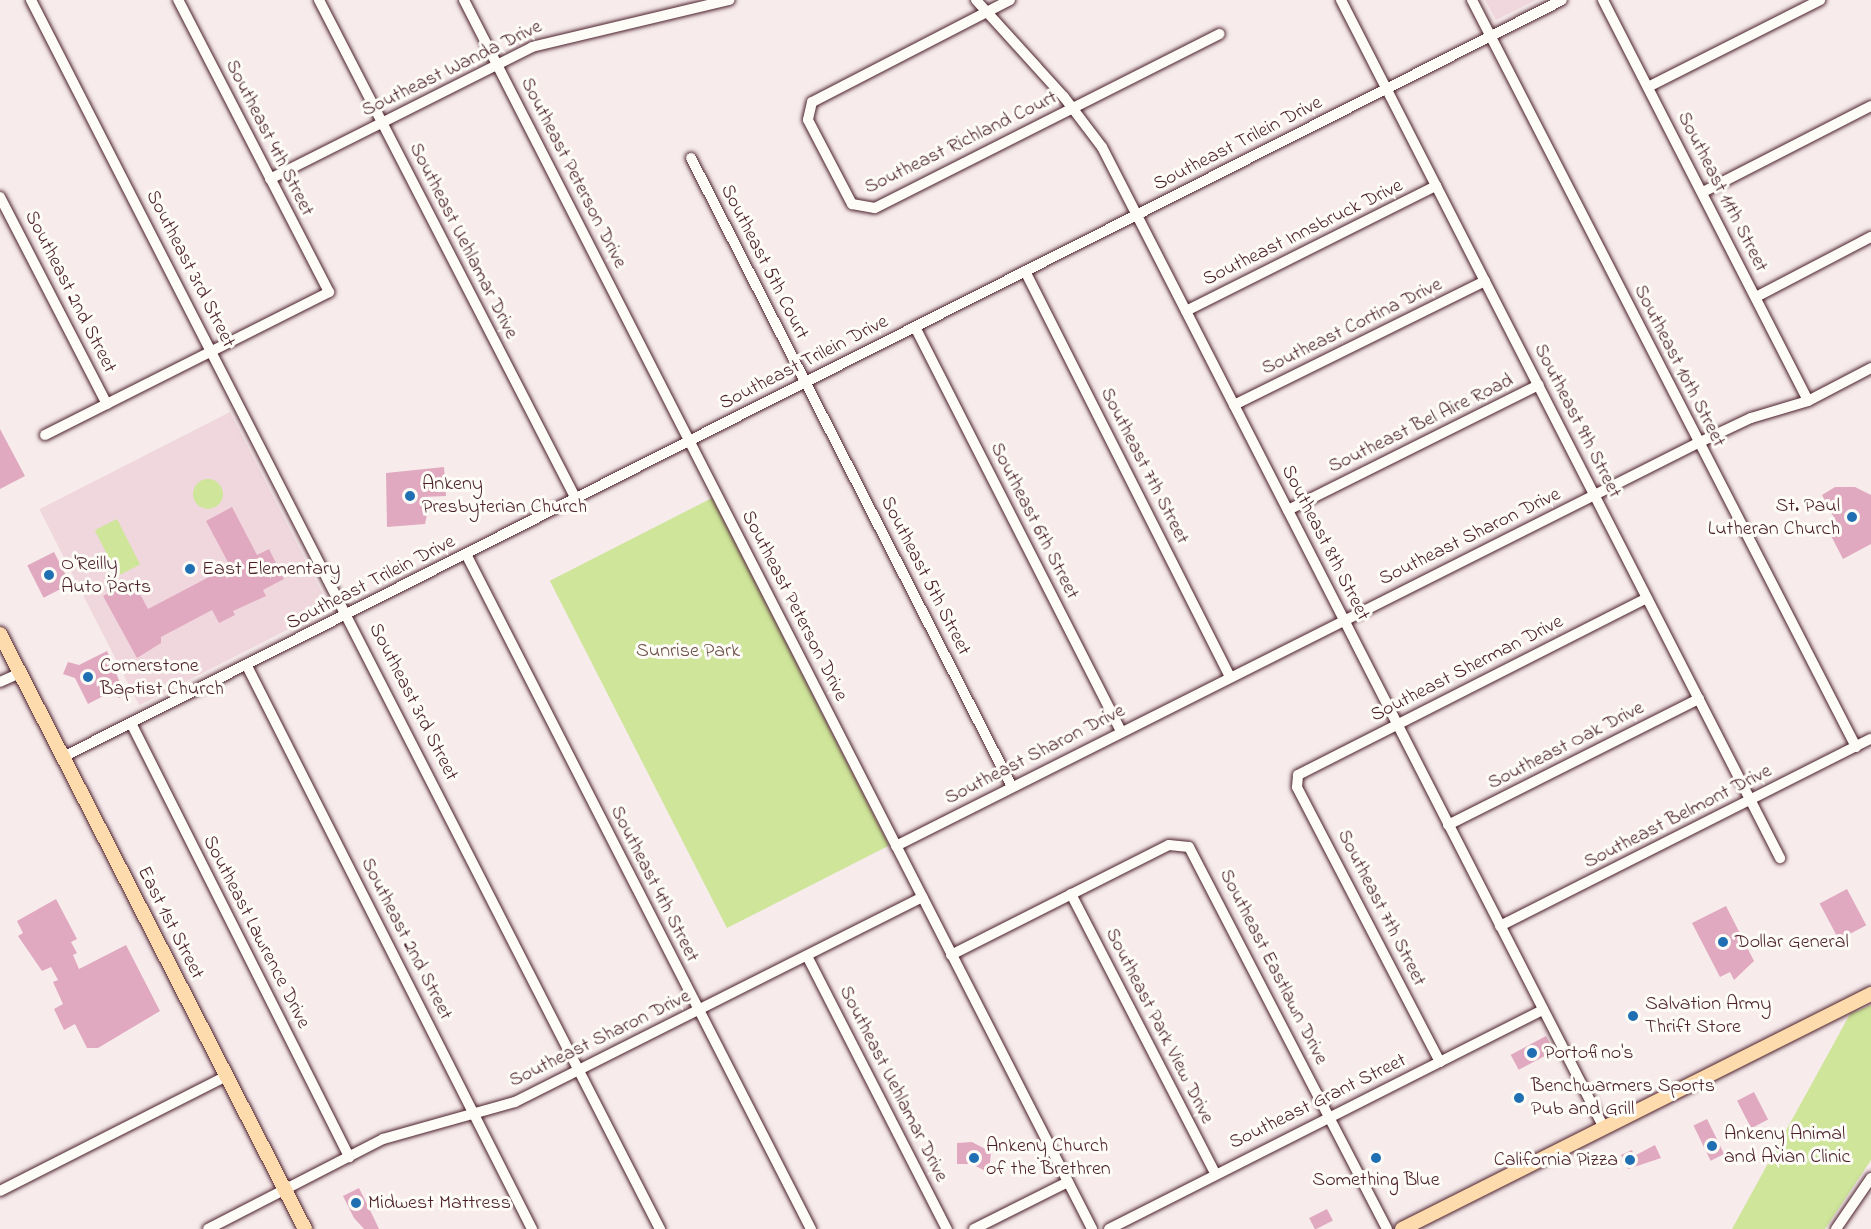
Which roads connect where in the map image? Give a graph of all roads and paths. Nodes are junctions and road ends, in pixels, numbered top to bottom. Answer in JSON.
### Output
{"nodes":[{"id":1,"x":31,"y":0,"type":"edge"},
{"id":2,"x":178,"y":0,"type":"edge"},
{"id":3,"x":319,"y":0,"type":"edge"},
{"id":4,"x":464,"y":0,"type":"edge"},
{"id":5,"x":729,"y":0,"type":"edge"},
{"id":6,"x":976,"y":0,"type":"edge"},
{"id":7,"x":1010,"y":0,"type":"edge"},
{"id":8,"x":1341,"y":0,"type":"edge"},
{"id":9,"x":1472,"y":0,"type":"edge"},
{"id":10,"x":1562,"y":0,"type":"edge"},
{"id":11,"x":1603,"y":0,"type":"edge"},
{"id":12,"x":1820,"y":0,"type":"edge"},
{"id":13,"x":987,"y":12,"type":"junction"},
{"id":14,"x":1219,"y":34,"type":"dead end"},
{"id":15,"x":1490,"y":37,"type":"junction"},
{"id":16,"x":497,"y":64,"type":"junction"},
{"id":17,"x":1648,"y":87,"type":"junction"},
{"id":18,"x":1385,"y":90,"type":"junction"},
{"id":19,"x":1871,"y":106,"type":"edge"},
{"id":20,"x":1073,"y":108,"type":"junction"},
{"id":21,"x":382,"y":123,"type":"junction"},
{"id":22,"x":691,"y":158,"type":"dead end"},
{"id":23,"x":270,"y":179,"type":"junction"},
{"id":24,"x":1436,"y":186,"type":"junction"},
{"id":25,"x":1703,"y":192,"type":"junction"},
{"id":26,"x":0,"y":197,"type":"edge"},
{"id":27,"x":1137,"y":215,"type":"junction"},
{"id":28,"x":1871,"y":237,"type":"edge"},
{"id":29,"x":1025,"y":272,"type":"junction"},
{"id":30,"x":1485,"y":281,"type":"junction"},
{"id":31,"x":1756,"y":297,"type":"junction"},
{"id":32,"x":1186,"y":311,"type":"junction"},
{"id":33,"x":915,"y":327,"type":"junction"},
{"id":34,"x":212,"y":350,"type":"junction"},
{"id":35,"x":1871,"y":368,"type":"edge"},
{"id":36,"x":805,"y":382,"type":"junction"},
{"id":37,"x":1539,"y":385,"type":"junction"},
{"id":38,"x":1808,"y":401,"type":"junction"},
{"id":39,"x":107,"y":404,"type":"junction"},
{"id":40,"x":1234,"y":405,"type":"junction"},
{"id":41,"x":45,"y":435,"type":"dead end"},
{"id":42,"x":690,"y":441,"type":"junction"},
{"id":43,"x":1698,"y":443,"type":"junction"},
{"id":44,"x":1595,"y":495,"type":"junction"},
{"id":45,"x":576,"y":499,"type":"junction"},
{"id":46,"x":1288,"y":510,"type":"junction"},
{"id":47,"x":466,"y":554,"type":"junction"},
{"id":48,"x":1647,"y":598,"type":"junction"},
{"id":49,"x":348,"y":614,"type":"junction"},
{"id":50,"x":1343,"y":620,"type":"junction"},
{"id":51,"x":0,"y":634,"type":"edge"},
{"id":52,"x":247,"y":666,"type":"junction"},
{"id":53,"x":20,"y":673,"type":"junction"},
{"id":54,"x":1230,"y":676,"type":"junction"},
{"id":55,"x":0,"y":682,"type":"edge"},
{"id":56,"x":1699,"y":699,"type":"junction"},
{"id":57,"x":131,"y":723,"type":"junction"},
{"id":58,"x":1397,"y":724,"type":"junction"},
{"id":59,"x":1121,"y":732,"type":"junction"},
{"id":60,"x":1871,"y":739,"type":"edge"},
{"id":61,"x":1856,"y":747,"type":"junction"},
{"id":62,"x":63,"y":757,"type":"junction"},
{"id":63,"x":1302,"y":771,"type":"joint"},
{"id":64,"x":1012,"y":787,"type":"junction"},
{"id":65,"x":1752,"y":800,"type":"junction"},
{"id":66,"x":1448,"y":825,"type":"junction"},
{"id":67,"x":896,"y":846,"type":"junction"},
{"id":68,"x":1780,"y":858,"type":"dead end"},
{"id":69,"x":1071,"y":894,"type":"junction"},
{"id":70,"x":922,"y":897,"type":"junction"},
{"id":71,"x":1500,"y":926,"type":"junction"},
{"id":72,"x":951,"y":955,"type":"junction"},
{"id":73,"x":807,"y":956,"type":"junction"},
{"id":74,"x":1871,"y":994,"type":"edge"},
{"id":75,"x":1543,"y":1010,"type":"junction"},
{"id":76,"x":698,"y":1011,"type":"junction"},
{"id":77,"x":1440,"y":1062,"type":"junction"},
{"id":78,"x":578,"y":1070,"type":"junction"},
{"id":79,"x":226,"y":1076,"type":"junction"},
{"id":80,"x":474,"y":1116,"type":"junction"},
{"id":81,"x":1330,"y":1116,"type":"junction"},
{"id":82,"x":1604,"y":1128,"type":"junction"},
{"id":83,"x":349,"y":1157,"type":"junction"},
{"id":84,"x":1215,"y":1173,"type":"junction"},
{"id":85,"x":1871,"y":1178,"type":"edge"},
{"id":86,"x":1068,"y":1182,"type":"junction"},
{"id":87,"x":285,"y":1190,"type":"junction"},
{"id":88,"x":0,"y":1191,"type":"edge"},
{"id":89,"x":208,"y":1229,"type":"edge"},
{"id":90,"x":305,"y":1229,"type":"edge"},
{"id":91,"x":532,"y":1229,"type":"edge"},
{"id":92,"x":660,"y":1229,"type":"edge"},
{"id":93,"x":810,"y":1229,"type":"edge"},
{"id":94,"x":947,"y":1229,"type":"edge"},
{"id":95,"x":974,"y":1229,"type":"edge"},
{"id":96,"x":1092,"y":1229,"type":"edge"},
{"id":97,"x":1109,"y":1229,"type":"edge"},
{"id":98,"x":1387,"y":1229,"type":"edge"},
{"id":99,"x":1402,"y":1229,"type":"edge"},
{"id":100,"x":1836,"y":1229,"type":"edge"}],
"edges":[{"from":1,"to":34,"type":"street","name":"Southeast 3rd Street"},
{"from":2,"to":23,"type":"street","name":"Southeast 4th Street"},
{"from":3,"to":21,"type":"street","name":"Southeast Uehlamar Drive"},
{"from":4,"to":16,"type":"street","name":"Southeast Peterson Drive"},
{"from":5,"to":16,"type":"street","name":"Southeast Wanda Drive"},
{"from":6,"to":13,"type":"street","name":"Southeast 8th Street"},
{"from":7,"to":13,"type":"street"},
{"from":8,"to":18,"type":"street","name":"Southeast 9th Street"},
{"from":9,"to":15,"type":"street","name":"Southeast 10th Street"},
{"from":10,"to":15,"type":"street","name":"Southeast Trilein Drive"},
{"from":11,"to":17,"type":"street","name":"Southeast 11th Street"},
{"from":12,"to":17,"type":"street"},
{"from":13,"to":20,"type":"street","name":"Southeast 8th Street"},
{"from":13,"to":20,"type":"street","name":"Southeast Richland Court"},
{"from":14,"to":20,"type":"street"},
{"from":15,"to":18,"type":"street","name":"Southeast Trilein Drive"},
{"from":15,"to":43,"type":"street","name":"Southeast 10th Street"},
{"from":16,"to":21,"type":"street","name":"Southeast Wanda Drive"},
{"from":16,"to":42,"type":"street","name":"Southeast Peterson Drive"},
{"from":17,"to":25,"type":"street","name":"Southeast 11th Street"},
{"from":18,"to":24,"type":"street","name":"Southeast 9th Street"},
{"from":18,"to":27,"type":"street","name":"Southeast Trilein Drive"},
{"from":19,"to":25,"type":"street"},
{"from":20,"to":27,"type":"street","name":"Southeast 8th Street"},
{"from":21,"to":23,"type":"street","name":"Southeast Wanda Drive"},
{"from":21,"to":45,"type":"street","name":"Southeast Uehlamar Drive"},
{"from":22,"to":36,"type":"street","name":"Southeast 5th Court"},
{"from":23,"to":34,"type":"street","name":"Southeast 4th Street"},
{"from":24,"to":30,"type":"street","name":"Southeast 9th Street"},
{"from":24,"to":32,"type":"street","name":"Southeast Innsbruck Drive"},
{"from":25,"to":31,"type":"street","name":"Southeast 11th Street"},
{"from":26,"to":39,"type":"street","name":"Southeast 2nd Street"},
{"from":27,"to":29,"type":"street","name":"Southeast Trilein Drive"},
{"from":27,"to":32,"type":"street","name":"Southeast 8th Street"},
{"from":28,"to":31,"type":"street"},
{"from":29,"to":33,"type":"street","name":"Southeast Trilein Drive"},
{"from":29,"to":54,"type":"street","name":"Southeast 7th Street"},
{"from":30,"to":37,"type":"street","name":"Southeast 9th Street"},
{"from":30,"to":40,"type":"street","name":"Southeast Cortina Drive"},
{"from":31,"to":38,"type":"street","name":"Southeast 11th Street"},
{"from":32,"to":40,"type":"street","name":"Southeast 8th Street"},
{"from":33,"to":36,"type":"street","name":"Southeast Trilein Drive"},
{"from":33,"to":59,"type":"street","name":"Southeast 6th Street"},
{"from":34,"to":39,"type":"street"},
{"from":34,"to":49,"type":"street","name":"Southeast 3rd Street"},
{"from":35,"to":38,"type":"street","name":"Southeast Sharon Drive"},
{"from":36,"to":42,"type":"street","name":"Southeast Trilein Drive"},
{"from":36,"to":64,"type":"street","name":"Southeast 5th Street"},
{"from":37,"to":44,"type":"street","name":"Southeast 9th Street"},
{"from":37,"to":46,"type":"street","name":"Southeast Bel Aire Road"},
{"from":38,"to":43,"type":"street","name":"Southeast Sharon Drive"},
{"from":39,"to":41,"type":"street"},
{"from":40,"to":46,"type":"street","name":"Southeast 8th Street"},
{"from":42,"to":45,"type":"street","name":"Southeast Trilein Drive"},
{"from":42,"to":67,"type":"street","name":"Southeast Peterson Drive"},
{"from":43,"to":44,"type":"street","name":"Southeast Sharon Drive"},
{"from":43,"to":61,"type":"street","name":"Southeast 10th Street"},
{"from":44,"to":48,"type":"street","name":"Southeast 9th Street"},
{"from":44,"to":50,"type":"street","name":"Southeast Sharon Drive"},
{"from":45,"to":47,"type":"street","name":"Southeast Trilein Drive"},
{"from":46,"to":50,"type":"street","name":"Southeast 8th Street"},
{"from":47,"to":49,"type":"street","name":"Southeast Trilein Drive"},
{"from":47,"to":76,"type":"street","name":"Southeast 4th Street"},
{"from":48,"to":56,"type":"street","name":"Southeast 9th Street"},
{"from":48,"to":58,"type":"street","name":"Southeast Sherman Drive"},
{"from":49,"to":52,"type":"street","name":"Southeast Trilein Drive"},
{"from":49,"to":78,"type":"street","name":"Southeast 3rd Street"},
{"from":50,"to":54,"type":"street","name":"Southeast Sharon Drive"},
{"from":50,"to":58,"type":"street","name":"Southeast 8th Street"},
{"from":51,"to":53,"type":"main road","name":"East 1st Street"},
{"from":52,"to":57,"type":"street","name":"Southeast Trilein Drive"},
{"from":52,"to":80,"type":"street","name":"Southeast 2nd Street"},
{"from":53,"to":55,"type":"street"},
{"from":53,"to":62,"type":"main road","name":"East 1st Street"},
{"from":54,"to":59,"type":"street","name":"Southeast Sharon Drive"},
{"from":56,"to":65,"type":"street","name":"Southeast 9th Street"},
{"from":56,"to":66,"type":"street","name":"Southeast Oak Drive"},
{"from":57,"to":62,"type":"street","name":"Southeast Trilein Drive"},
{"from":57,"to":83,"type":"street","name":"Southeast Lawrence Drive"},
{"from":58,"to":63,"type":"street","name":"Southeast Sherman Drive"},
{"from":58,"to":66,"type":"street","name":"Southeast 8th Street"},
{"from":59,"to":64,"type":"street","name":"Southeast Sharon Drive"},
{"from":60,"to":61,"type":"street","name":"Southeast Belmont Drive"},
{"from":61,"to":65,"type":"street","name":"Southeast Belmont Drive"},
{"from":62,"to":79,"type":"main road","name":"East 1st Street"},
{"from":63,"to":77,"type":"street","name":"Southeast 7th Street"},
{"from":64,"to":67,"type":"street","name":"Southeast Sharon Drive"},
{"from":65,"to":68,"type":"street","name":"Southeast 9th Street"},
{"from":65,"to":71,"type":"street","name":"Southeast Belmont Drive"},
{"from":66,"to":71,"type":"street","name":"Southeast 8th Street"},
{"from":67,"to":70,"type":"street","name":"Southeast Peterson Drive"},
{"from":69,"to":72,"type":"street"},
{"from":69,"to":81,"type":"street","name":"Southeast Eastlawn Drive"},
{"from":69,"to":84,"type":"street","name":"Southeast Park View Drive"},
{"from":70,"to":72,"type":"street","name":"Southeast Peterson Drive"},
{"from":70,"to":73,"type":"street","name":"Southeast Sharon Drive"},
{"from":71,"to":75,"type":"street","name":"Southeast 8th Street"},
{"from":72,"to":86,"type":"street","name":"Southeast Peterson Drive"},
{"from":73,"to":76,"type":"street","name":"Southeast Sharon Drive"},
{"from":73,"to":94,"type":"street","name":"Southeast Uehlamar Drive"},
{"from":74,"to":82,"type":"main road"},
{"from":75,"to":77,"type":"street","name":"Southeast Grant Street"},
{"from":75,"to":82,"type":"street","name":"Southeast 8th Street"},
{"from":76,"to":78,"type":"street","name":"Southeast Sharon Drive"},
{"from":76,"to":93,"type":"street","name":"Southeast 4th Street"},
{"from":77,"to":81,"type":"street","name":"Southeast Grant Street"},
{"from":78,"to":80,"type":"street","name":"Southeast Sharon Drive"},
{"from":78,"to":92,"type":"street","name":"Southeast 3rd Street"},
{"from":79,"to":87,"type":"main road","name":"East 1st Street"},
{"from":79,"to":88,"type":"street"},
{"from":80,"to":83,"type":"street","name":"Southeast Sharon Drive"},
{"from":80,"to":91,"type":"street","name":"Southeast 2nd Street"},
{"from":81,"to":84,"type":"street","name":"Southeast Grant Street"},
{"from":81,"to":98,"type":"street","name":"Southeast Eastlawn Drive"},
{"from":82,"to":99,"type":"main road"},
{"from":83,"to":87,"type":"street","name":"Southeast Sharon Drive"},
{"from":84,"to":97,"type":"street","name":"Southeast Grant Street"},
{"from":85,"to":100,"type":"street"},
{"from":86,"to":95,"type":"street"},
{"from":86,"to":96,"type":"street","name":"Southeast Peterson Drive"},
{"from":87,"to":89,"type":"street","name":"Southeast Sharon Drive"},
{"from":87,"to":90,"type":"main road","name":"East 1st Street"}]}
